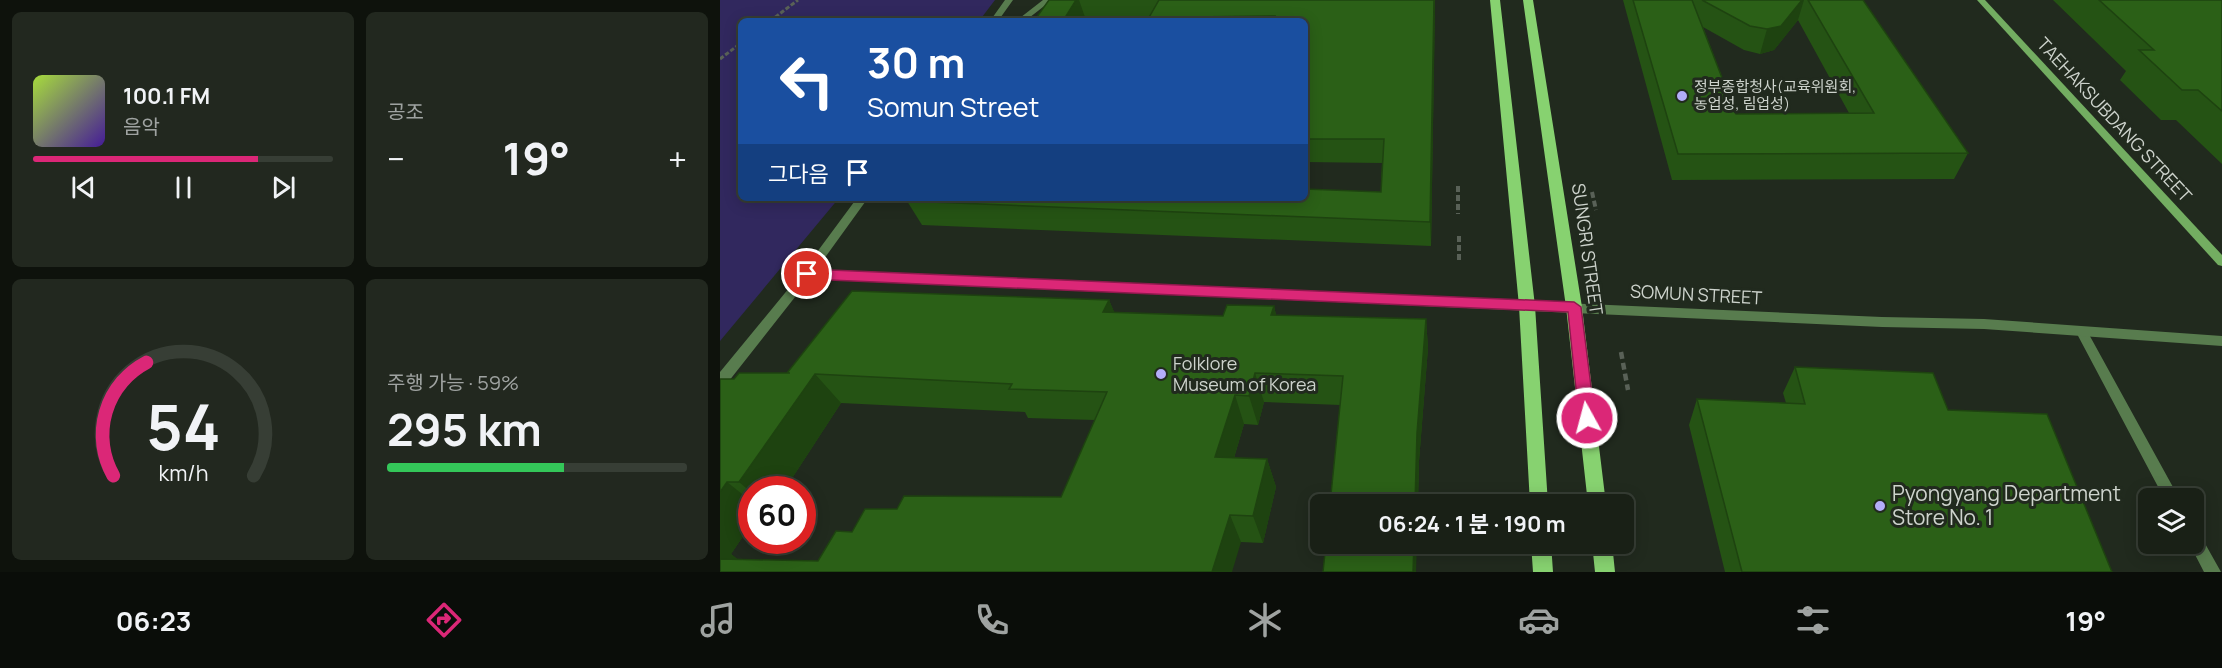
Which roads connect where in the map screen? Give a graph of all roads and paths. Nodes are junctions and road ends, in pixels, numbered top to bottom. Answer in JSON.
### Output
{"nodes":[{"id":1,"x":798,"y":0,"type":"edge"},
{"id":2,"x":1010,"y":0,"type":"edge"},
{"id":3,"x":1048,"y":0,"type":"edge"},
{"id":4,"x":1495,"y":0,"type":"edge"},
{"id":5,"x":1528,"y":0,"type":"edge"},
{"id":6,"x":1981,"y":0,"type":"edge"},
{"id":7,"x":774,"y":18,"type":"edge"},
{"id":8,"x":996,"y":18,"type":"edge"},
{"id":9,"x":1024,"y":18,"type":"edge"},
{"id":10,"x":738,"y":45,"type":"edge"},
{"id":11,"x":720,"y":59,"type":"edge"},
{"id":12,"x":1458,"y":186,"type":"dead end"},
{"id":13,"x":1592,"y":192,"type":"dead end"},
{"id":14,"x":861,"y":201,"type":"edge"},
{"id":15,"x":1596,"y":210,"type":"dead end"},
{"id":16,"x":1458,"y":214,"type":"dead end"},
{"id":17,"x":1459,"y":236,"type":"dead end"},
{"id":18,"x":2222,"y":262,"type":"edge"},
{"id":19,"x":1459,"y":263,"type":"dead end"},
{"id":20,"x":807,"y":274,"type":"junction"},
{"id":21,"x":1527,"y":306,"type":"junction"},
{"id":22,"x":1574,"y":307,"type":"junction"},
{"id":23,"x":2082,"y":332,"type":"junction"},
{"id":24,"x":2222,"y":341,"type":"edge"},
{"id":25,"x":1621,"y":352,"type":"dead end"},
{"id":26,"x":720,"y":381,"type":"edge"},
{"id":27,"x":1628,"y":390,"type":"dead end"},
{"id":28,"x":2167,"y":488,"type":"edge"},
{"id":29,"x":1538,"y":494,"type":"edge"},
{"id":30,"x":1596,"y":494,"type":"edge"},
{"id":31,"x":1542,"y":554,"type":"edge"},
{"id":32,"x":1603,"y":554,"type":"edge"},
{"id":33,"x":2203,"y":554,"type":"edge"},
{"id":34,"x":1543,"y":572,"type":"edge"},
{"id":35,"x":1605,"y":572,"type":"edge"},
{"id":36,"x":2213,"y":572,"type":"edge"}],
"edges":[{"from":1,"to":7,"type":"path"},
{"from":2,"to":8,"type":"street"},
{"from":3,"to":9,"type":"street"},
{"from":4,"to":21,"type":"main road"},
{"from":5,"to":22,"type":"main road","name":"SUNGRI STREET"},
{"from":6,"to":18,"type":"main road","name":"TAEHAKSUBDANG STREET"},
{"from":10,"to":11,"type":"path"},
{"from":12,"to":16,"type":"path"},
{"from":13,"to":15,"type":"path"},
{"from":14,"to":20,"type":"street"},
{"from":17,"to":19,"type":"path"},
{"from":20,"to":21,"type":"street","name":"SOMUN STREET"},
{"from":20,"to":26,"type":"street"},
{"from":21,"to":22,"type":"street","name":"SOMUN STREET"},
{"from":21,"to":29,"type":"main road"},
{"from":22,"to":23,"type":"street","name":"SOMUN STREET"},
{"from":22,"to":30,"type":"main road","name":"SUNGRI STREET"},
{"from":23,"to":24,"type":"street","name":"SOMUN STREET"},
{"from":23,"to":28,"type":"street"},
{"from":25,"to":27,"type":"path"},
{"from":31,"to":34,"type":"main road"},
{"from":32,"to":35,"type":"main road"},
{"from":33,"to":36,"type":"street"}]}
